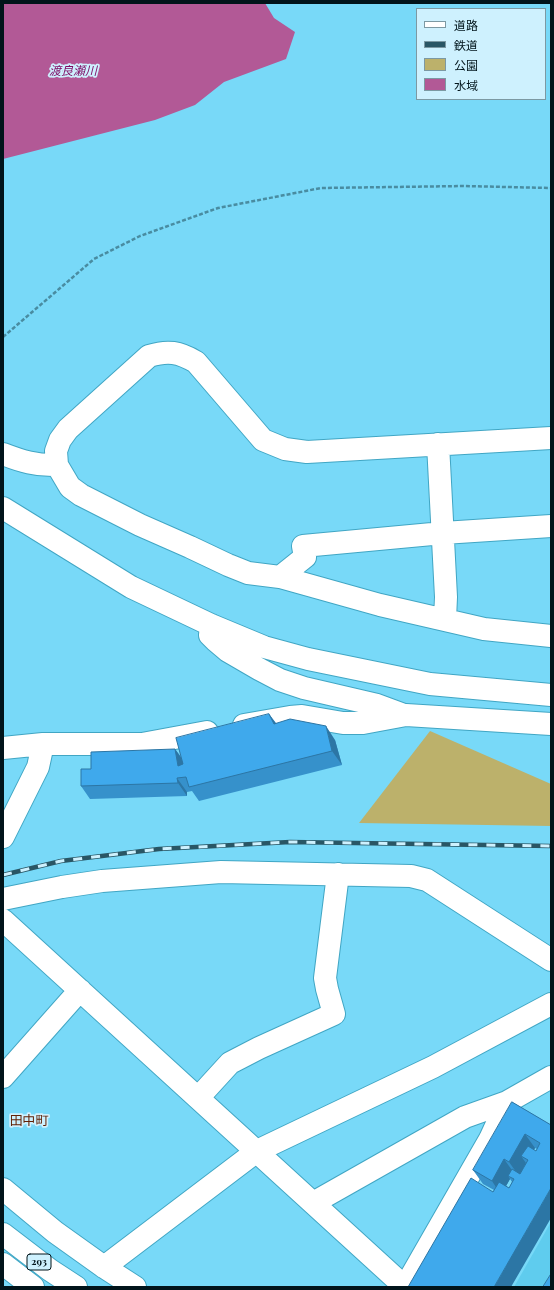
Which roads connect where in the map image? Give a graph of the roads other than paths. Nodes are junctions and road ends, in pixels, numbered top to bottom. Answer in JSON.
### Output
{"nodes":[{"id":1,"x":551,"y":438,"type":"edge"},
{"id":2,"x":438,"y":444,"type":"junction"},
{"id":3,"x":3,"y":454,"type":"edge"},
{"id":4,"x":56,"y":465,"type":"junction"},
{"id":5,"x":3,"y":508,"type":"edge"},
{"id":6,"x":551,"y":526,"type":"edge"},
{"id":7,"x":443,"y":533,"type":"junction"},
{"id":8,"x":280,"y":577,"type":"junction"},
{"id":9,"x":445,"y":619,"type":"junction"},
{"id":10,"x":211,"y":625,"type":"junction"},
{"id":11,"x":551,"y":636,"type":"edge"},
{"id":12,"x":551,"y":694,"type":"edge"},
{"id":13,"x":406,"y":715,"type":"junction"},
{"id":14,"x":551,"y":724,"type":"edge"},
{"id":15,"x":43,"y":744,"type":"junction"},
{"id":16,"x":3,"y":748,"type":"edge"},
{"id":17,"x":3,"y":837,"type":"edge"},
{"id":18,"x":338,"y":874,"type":"junction"},
{"id":19,"x":3,"y":899,"type":"edge"},
{"id":20,"x":3,"y":920,"type":"edge"},
{"id":21,"x":551,"y":960,"type":"edge"},
{"id":22,"x":80,"y":990,"type":"junction"},
{"id":23,"x":551,"y":1004,"type":"edge"},
{"id":24,"x":3,"y":1077,"type":"edge"},
{"id":25,"x":551,"y":1077,"type":"edge"},
{"id":26,"x":198,"y":1098,"type":"junction"},
{"id":27,"x":507,"y":1102,"type":"junction"},
{"id":28,"x":256,"y":1151,"type":"junction"},
{"id":29,"x":3,"y":1188,"type":"edge"},
{"id":30,"x":313,"y":1203,"type":"junction"},
{"id":31,"x":3,"y":1234,"type":"edge"},
{"id":32,"x":3,"y":1264,"type":"edge"},
{"id":33,"x":104,"y":1267,"type":"junction"},
{"id":34,"x":33,"y":1287,"type":"edge"},
{"id":35,"x":76,"y":1287,"type":"edge"},
{"id":36,"x":135,"y":1287,"type":"edge"},
{"id":37,"x":405,"y":1287,"type":"edge"}],
"edges":[{"from":1,"to":2,"type":"main road"},
{"from":2,"to":4,"type":"main road"},
{"from":2,"to":7,"type":"main road"},
{"from":3,"to":4,"type":"main road"},
{"from":4,"to":8,"type":"main road"},
{"from":5,"to":10,"type":"main road"},
{"from":6,"to":7,"type":"main road"},
{"from":7,"to":8,"type":"main road"},
{"from":7,"to":9,"type":"main road"},
{"from":8,"to":9,"type":"main road"},
{"from":9,"to":11,"type":"main road"},
{"from":10,"to":12,"type":"main road"},
{"from":10,"to":13,"type":"main road"},
{"from":13,"to":14,"type":"main road"},
{"from":13,"to":15,"type":"main road"},
{"from":15,"to":16,"type":"main road"},
{"from":15,"to":17,"type":"main road"},
{"from":18,"to":19,"type":"main road"},
{"from":18,"to":21,"type":"main road"},
{"from":18,"to":26,"type":"main road"},
{"from":20,"to":22,"type":"main road"},
{"from":22,"to":24,"type":"main road"},
{"from":22,"to":26,"type":"main road"},
{"from":23,"to":28,"type":"main road"},
{"from":25,"to":27,"type":"main road"},
{"from":26,"to":28,"type":"main road"},
{"from":27,"to":30,"type":"main road"},
{"from":27,"to":37,"type":"main road"},
{"from":28,"to":30,"type":"main road"},
{"from":28,"to":33,"type":"main road"},
{"from":29,"to":33,"type":"main road"},
{"from":30,"to":37,"type":"main road"},
{"from":31,"to":35,"type":"main road","number":"293"},
{"from":32,"to":34,"type":"main road"},
{"from":33,"to":36,"type":"main road"}]}
